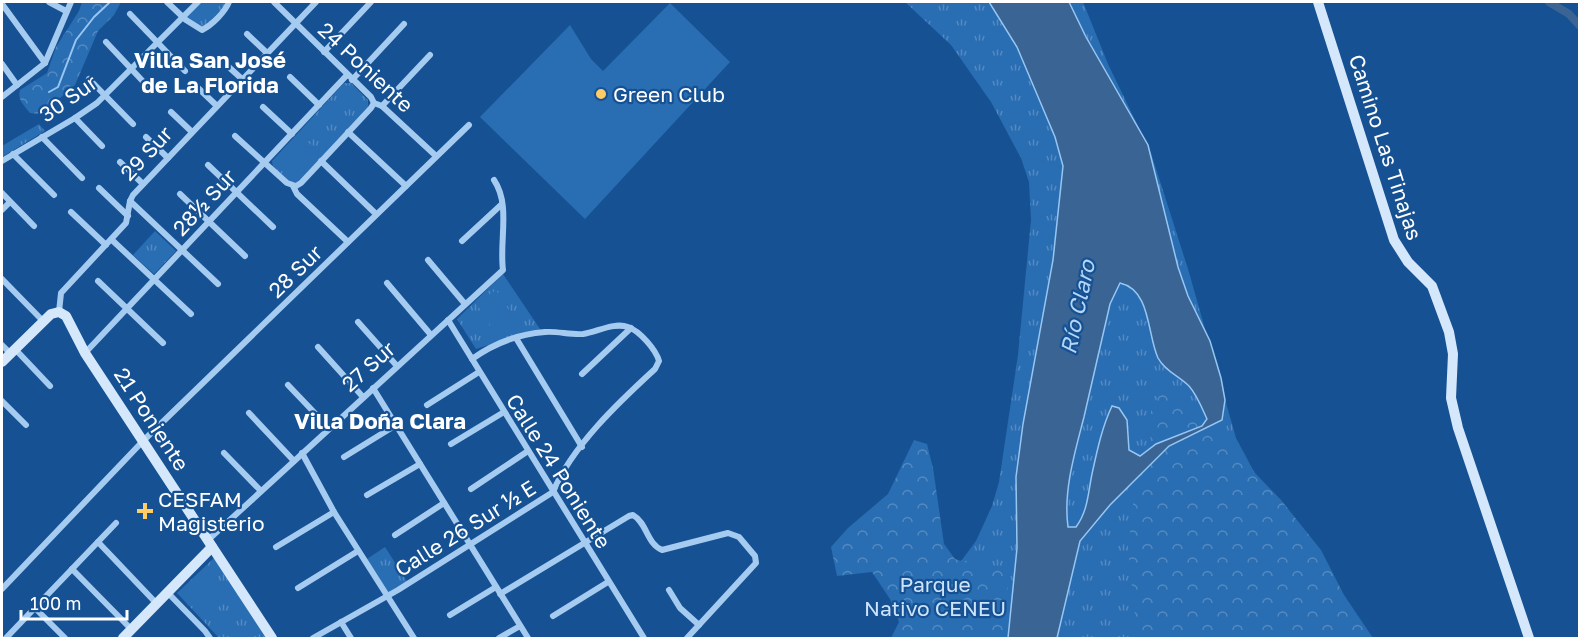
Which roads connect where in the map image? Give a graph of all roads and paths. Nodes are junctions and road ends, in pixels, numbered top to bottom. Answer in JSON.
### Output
{"nodes":[{"id":1,"x":50,"y":2,"type":"edge"},
{"id":2,"x":71,"y":2,"type":"edge"},
{"id":3,"x":167,"y":2,"type":"edge"},
{"id":4,"x":198,"y":2,"type":"edge"},
{"id":5,"x":229,"y":2,"type":"edge"},
{"id":6,"x":274,"y":2,"type":"edge"},
{"id":7,"x":316,"y":2,"type":"edge"},
{"id":8,"x":371,"y":2,"type":"edge"},
{"id":9,"x":1318,"y":2,"type":"edge"},
{"id":10,"x":2,"y":4,"type":"edge"},
{"id":11,"x":66,"y":11,"type":"junction"},
{"id":12,"x":130,"y":14,"type":"dead end"},
{"id":13,"x":182,"y":17,"type":"junction"},
{"id":14,"x":296,"y":23,"type":"junction"},
{"id":15,"x":404,"y":24,"type":"dead end"},
{"id":16,"x":247,"y":34,"type":"dead end"},
{"id":17,"x":106,"y":42,"type":"dead end"},
{"id":18,"x":157,"y":42,"type":"junction"},
{"id":19,"x":324,"y":52,"type":"junction"},
{"id":20,"x":267,"y":53,"type":"junction"},
{"id":21,"x":430,"y":55,"type":"dead end"},
{"id":22,"x":221,"y":60,"type":"dead end"},
{"id":23,"x":45,"y":63,"type":"junction"},
{"id":24,"x":2,"y":64,"type":"edge"},
{"id":25,"x":131,"y":69,"type":"junction"},
{"id":26,"x":185,"y":71,"type":"dead end"},
{"id":27,"x":290,"y":77,"type":"dead end"},
{"id":28,"x":350,"y":77,"type":"junction"},
{"id":29,"x":89,"y":80,"type":"dead end"},
{"id":30,"x":242,"y":80,"type":"junction"},
{"id":31,"x":17,"y":85,"type":"junction"},
{"id":32,"x":196,"y":86,"type":"dead end"},
{"id":33,"x":152,"y":91,"type":"dead end"},
{"id":34,"x":104,"y":95,"type":"junction"},
{"id":35,"x":2,"y":97,"type":"edge"},
{"id":36,"x":374,"y":103,"type":"junction"},
{"id":37,"x":319,"y":105,"type":"junction"},
{"id":38,"x":382,"y":105,"type":"junction"},
{"id":39,"x":217,"y":106,"type":"junction"},
{"id":40,"x":263,"y":107,"type":"dead end"},
{"id":41,"x":171,"y":112,"type":"dead end"},
{"id":42,"x":75,"y":118,"type":"junction"},
{"id":43,"x":133,"y":124,"type":"dead end"},
{"id":44,"x":469,"y":124,"type":"dead end"},
{"id":45,"x":192,"y":132,"type":"junction"},
{"id":46,"x":348,"y":132,"type":"junction"},
{"id":47,"x":291,"y":134,"type":"junction"},
{"id":48,"x":236,"y":136,"type":"dead end"},
{"id":49,"x":42,"y":137,"type":"junction"},
{"id":50,"x":146,"y":137,"type":"dead end"},
{"id":51,"x":102,"y":146,"type":"dead end"},
{"id":52,"x":13,"y":154,"type":"junction"},
{"id":53,"x":436,"y":156,"type":"junction"},
{"id":54,"x":168,"y":158,"type":"junction"},
{"id":55,"x":2,"y":161,"type":"edge"},
{"id":56,"x":321,"y":161,"type":"junction"},
{"id":57,"x":120,"y":162,"type":"dead end"},
{"id":58,"x":265,"y":162,"type":"junction"},
{"id":59,"x":208,"y":165,"type":"dead end"},
{"id":60,"x":82,"y":178,"type":"dead end"},
{"id":61,"x":494,"y":180,"type":"dead end"},
{"id":62,"x":143,"y":184,"type":"junction"},
{"id":63,"x":293,"y":186,"type":"junction"},
{"id":64,"x":406,"y":186,"type":"junction"},
{"id":65,"x":99,"y":188,"type":"dead end"},
{"id":66,"x":236,"y":192,"type":"junction"},
{"id":67,"x":2,"y":193,"type":"edge"},
{"id":68,"x":180,"y":194,"type":"dead end"},
{"id":69,"x":54,"y":195,"type":"dead end"},
{"id":70,"x":130,"y":201,"type":"junction"},
{"id":71,"x":10,"y":202,"type":"junction"},
{"id":72,"x":502,"y":204,"type":"junction"},
{"id":73,"x":2,"y":210,"type":"edge"},
{"id":74,"x":71,"y":212,"type":"dead end"},
{"id":75,"x":376,"y":214,"type":"junction"},
{"id":76,"x":128,"y":216,"type":"junction"},
{"id":77,"x":209,"y":221,"type":"junction"},
{"id":78,"x":34,"y":226,"type":"dead end"},
{"id":79,"x":273,"y":227,"type":"dead end"},
{"id":80,"x":111,"y":240,"type":"junction"},
{"id":81,"x":462,"y":241,"type":"dead end"},
{"id":82,"x":348,"y":242,"type":"junction"},
{"id":83,"x":106,"y":245,"type":"junction"},
{"id":84,"x":182,"y":250,"type":"junction"},
{"id":85,"x":245,"y":256,"type":"dead end"},
{"id":86,"x":428,"y":260,"type":"dead end"},
{"id":87,"x":2,"y":279,"type":"edge"},
{"id":88,"x":154,"y":279,"type":"junction"},
{"id":89,"x":98,"y":281,"type":"dead end"},
{"id":90,"x":387,"y":283,"type":"dead end"},
{"id":91,"x":219,"y":285,"type":"dead end"},
{"id":92,"x":465,"y":304,"type":"junction"},
{"id":93,"x":126,"y":309,"type":"junction"},
{"id":94,"x":59,"y":312,"type":"junction"},
{"id":95,"x":190,"y":314,"type":"dead end"},
{"id":96,"x":448,"y":320,"type":"junction"},
{"id":97,"x":43,"y":321,"type":"junction"},
{"id":98,"x":358,"y":322,"type":"dead end"},
{"id":99,"x":628,"y":327,"type":"junction"},
{"id":100,"x":431,"y":335,"type":"junction"},
{"id":101,"x":516,"y":338,"type":"junction"},
{"id":102,"x":163,"y":343,"type":"dead end"},
{"id":103,"x":2,"y":345,"type":"edge"},
{"id":104,"x":318,"y":347,"type":"dead end"},
{"id":105,"x":12,"y":351,"type":"junction"},
{"id":106,"x":85,"y":352,"type":"junction"},
{"id":107,"x":472,"y":360,"type":"junction"},
{"id":108,"x":2,"y":362,"type":"edge"},
{"id":109,"x":398,"y":366,"type":"junction"},
{"id":110,"x":479,"y":372,"type":"junction"},
{"id":111,"x":582,"y":374,"type":"dead end"},
{"id":112,"x":288,"y":385,"type":"dead end"},
{"id":113,"x":51,"y":386,"type":"dead end"},
{"id":114,"x":373,"y":388,"type":"junction"},
{"id":115,"x":363,"y":397,"type":"junction"},
{"id":116,"x":2,"y":401,"type":"edge"},
{"id":117,"x":427,"y":405,"type":"dead end"},
{"id":118,"x":504,"y":412,"type":"junction"},
{"id":119,"x":249,"y":413,"type":"dead end"},
{"id":120,"x":26,"y":425,"type":"dead end"},
{"id":121,"x":396,"y":425,"type":"junction"},
{"id":122,"x":329,"y":428,"type":"junction"},
{"id":123,"x":143,"y":441,"type":"junction"},
{"id":124,"x":451,"y":444,"type":"dead end"},
{"id":125,"x":582,"y":447,"type":"junction"},
{"id":126,"x":528,"y":451,"type":"junction"},
{"id":127,"x":224,"y":453,"type":"dead end"},
{"id":128,"x":302,"y":453,"type":"junction"},
{"id":129,"x":344,"y":457,"type":"dead end"},
{"id":130,"x":294,"y":461,"type":"junction"},
{"id":131,"x":420,"y":464,"type":"junction"},
{"id":132,"x":471,"y":489,"type":"dead end"},
{"id":133,"x":261,"y":491,"type":"junction"},
{"id":134,"x":553,"y":492,"type":"junction"},
{"id":135,"x":368,"y":495,"type":"dead end"},
{"id":136,"x":444,"y":503,"type":"junction"},
{"id":137,"x":334,"y":512,"type":"junction"},
{"id":138,"x":116,"y":524,"type":"dead end"},
{"id":139,"x":395,"y":535,"type":"dead end"},
{"id":140,"x":98,"y":542,"type":"junction"},
{"id":141,"x":210,"y":543,"type":"junction"},
{"id":142,"x":585,"y":543,"type":"junction"},
{"id":143,"x":470,"y":544,"type":"junction"},
{"id":144,"x":276,"y":547,"type":"dead end"},
{"id":145,"x":358,"y":551,"type":"junction"},
{"id":146,"x":72,"y":569,"type":"junction"},
{"id":147,"x":608,"y":582,"type":"junction"},
{"id":148,"x":496,"y":587,"type":"junction"},
{"id":149,"x":298,"y":588,"type":"dead end"},
{"id":150,"x":2,"y":589,"type":"edge"},
{"id":151,"x":669,"y":590,"type":"dead end"},
{"id":152,"x":168,"y":593,"type":"junction"},
{"id":153,"x":501,"y":594,"type":"junction"},
{"id":154,"x":387,"y":597,"type":"junction"},
{"id":155,"x":157,"y":604,"type":"junction"},
{"id":156,"x":35,"y":608,"type":"junction"},
{"id":157,"x":450,"y":615,"type":"dead end"},
{"id":158,"x":553,"y":616,"type":"dead end"},
{"id":159,"x":341,"y":622,"type":"junction"},
{"id":160,"x":520,"y":626,"type":"junction"},
{"id":161,"x":699,"y":626,"type":"junction"},
{"id":162,"x":128,"y":634,"type":"edge"},
{"id":163,"x":209,"y":638,"type":"edge"},
{"id":164,"x":6,"y":639,"type":"edge"},
{"id":165,"x":65,"y":639,"type":"edge"},
{"id":166,"x":272,"y":639,"type":"edge"},
{"id":167,"x":313,"y":639,"type":"edge"},
{"id":168,"x":351,"y":639,"type":"edge"},
{"id":169,"x":414,"y":639,"type":"edge"},
{"id":170,"x":499,"y":639,"type":"edge"},
{"id":171,"x":528,"y":639,"type":"edge"},
{"id":172,"x":644,"y":639,"type":"edge"},
{"id":173,"x":687,"y":639,"type":"edge"},
{"id":174,"x":1529,"y":639,"type":"edge"}],
"edges":[{"from":1,"to":11,"type":"street"},
{"from":2,"to":11,"type":"street"},
{"from":3,"to":13,"type":"street"},
{"from":4,"to":13,"type":"street","name":"30 Sur"},
{"from":5,"to":13,"type":"street"},
{"from":6,"to":14,"type":"street","name":"24 Poniente"},
{"from":7,"to":14,"type":"street","name":"29 Sur"},
{"from":8,"to":19,"type":"street"},
{"from":9,"to":174,"type":"street","name":"Camino Las Tinajas"},
{"from":10,"to":23,"type":"street"},
{"from":11,"to":23,"type":"street"},
{"from":12,"to":18,"type":"street"},
{"from":13,"to":18,"type":"street","name":"30 Sur"},
{"from":14,"to":19,"type":"street","name":"24 Poniente"},
{"from":14,"to":20,"type":"street","name":"29 Sur"},
{"from":15,"to":28,"type":"street","name":"28½ Sur"},
{"from":16,"to":20,"type":"street"},
{"from":17,"to":25,"type":"street"},
{"from":18,"to":25,"type":"street","name":"30 Sur"},
{"from":18,"to":26,"type":"street"},
{"from":19,"to":28,"type":"street","name":"24 Poniente"},
{"from":20,"to":30,"type":"street","name":"29 Sur"},
{"from":21,"to":38,"type":"street"},
{"from":22,"to":30,"type":"street"},
{"from":23,"to":31,"type":"street"},
{"from":24,"to":31,"type":"street"},
{"from":25,"to":33,"type":"street"},
{"from":25,"to":34,"type":"street","name":"30 Sur"},
{"from":27,"to":37,"type":"street"},
{"from":28,"to":36,"type":"street","name":"24 Poniente"},
{"from":28,"to":37,"type":"street","name":"28½ Sur"},
{"from":29,"to":34,"type":"street"},
{"from":30,"to":39,"type":"street","name":"29 Sur"},
{"from":31,"to":35,"type":"street"},
{"from":32,"to":39,"type":"street"},
{"from":34,"to":42,"type":"street","name":"30 Sur"},
{"from":34,"to":43,"type":"street"},
{"from":36,"to":38,"type":"street","name":"24 Poniente"},
{"from":36,"to":46,"type":"street"},
{"from":37,"to":47,"type":"street","name":"28½ Sur"},
{"from":38,"to":53,"type":"street","name":"24 Poniente"},
{"from":39,"to":45,"type":"street","name":"29 Sur"},
{"from":40,"to":47,"type":"street"},
{"from":41,"to":45,"type":"street"},
{"from":42,"to":49,"type":"street","name":"30 Sur"},
{"from":42,"to":51,"type":"street"},
{"from":44,"to":53,"type":"street","name":"28 Sur"},
{"from":45,"to":54,"type":"street","name":"29 Sur"},
{"from":46,"to":56,"type":"street"},
{"from":46,"to":64,"type":"street"},
{"from":47,"to":58,"type":"street","name":"28½ Sur"},
{"from":48,"to":58,"type":"street"},
{"from":49,"to":52,"type":"street","name":"30 Sur"},
{"from":49,"to":60,"type":"street"},
{"from":50,"to":54,"type":"street"},
{"from":52,"to":55,"type":"street","name":"30 Sur"},
{"from":52,"to":69,"type":"street"},
{"from":53,"to":64,"type":"street","name":"28 Sur"},
{"from":54,"to":62,"type":"street","name":"29 Sur"},
{"from":56,"to":63,"type":"street"},
{"from":56,"to":75,"type":"street"},
{"from":57,"to":62,"type":"street"},
{"from":58,"to":63,"type":"street"},
{"from":58,"to":66,"type":"street","name":"28½ Sur"},
{"from":59,"to":66,"type":"street"},
{"from":61,"to":72,"type":"street"},
{"from":62,"to":70,"type":"street","name":"29 Sur"},
{"from":63,"to":82,"type":"street"},
{"from":64,"to":75,"type":"street","name":"28 Sur"},
{"from":65,"to":76,"type":"street"},
{"from":66,"to":77,"type":"street","name":"28½ Sur"},
{"from":66,"to":79,"type":"street"},
{"from":67,"to":71,"type":"street"},
{"from":68,"to":77,"type":"street"},
{"from":70,"to":76,"type":"street","name":"29 Sur"},
{"from":70,"to":84,"type":"street"},
{"from":71,"to":73,"type":"street"},
{"from":71,"to":78,"type":"street"},
{"from":72,"to":81,"type":"street"},
{"from":72,"to":92,"type":"street","name":"27 Sur"},
{"from":74,"to":83,"type":"street"},
{"from":75,"to":82,"type":"street","name":"28 Sur"},
{"from":76,"to":80,"type":"street","name":"29 Sur"},
{"from":77,"to":84,"type":"street","name":"28½ Sur"},
{"from":77,"to":85,"type":"street"},
{"from":80,"to":83,"type":"street","name":"29 Sur"},
{"from":80,"to":88,"type":"street"},
{"from":82,"to":123,"type":"street","name":"28 Sur"},
{"from":83,"to":94,"type":"street","name":"29 Sur"},
{"from":84,"to":88,"type":"street","name":"28½ Sur"},
{"from":84,"to":91,"type":"street"},
{"from":86,"to":92,"type":"street"},
{"from":87,"to":97,"type":"street"},
{"from":88,"to":93,"type":"street","name":"28½ Sur"},
{"from":88,"to":95,"type":"street"},
{"from":89,"to":93,"type":"street"},
{"from":90,"to":100,"type":"street"},
{"from":92,"to":96,"type":"street","name":"27 Sur"},
{"from":93,"to":102,"type":"street"},
{"from":93,"to":106,"type":"street","name":"28½ Sur"},
{"from":94,"to":97,"type":"street"},
{"from":94,"to":106,"type":"street","name":"21 Poniente"},
{"from":96,"to":100,"type":"street","name":"27 Sur"},
{"from":96,"to":107,"type":"street","name":"Calle 24 Poniente"},
{"from":97,"to":105,"type":"street"},
{"from":98,"to":109,"type":"street"},
{"from":99,"to":101,"type":"street"},
{"from":99,"to":111,"type":"street"},
{"from":99,"to":125,"type":"street","name":"Calle 26 Sur ½ E"},
{"from":100,"to":109,"type":"street","name":"27 Sur"},
{"from":101,"to":107,"type":"street"},
{"from":101,"to":125,"type":"street"},
{"from":103,"to":105,"type":"street"},
{"from":104,"to":115,"type":"street"},
{"from":105,"to":108,"type":"street"},
{"from":105,"to":113,"type":"street"},
{"from":106,"to":123,"type":"street","name":"21 Poniente"},
{"from":107,"to":110,"type":"street","name":"Calle 24 Poniente"},
{"from":109,"to":114,"type":"street","name":"27 Sur"},
{"from":110,"to":117,"type":"street"},
{"from":110,"to":118,"type":"street","name":"Calle 24 Poniente"},
{"from":112,"to":122,"type":"street"},
{"from":114,"to":115,"type":"street","name":"27 Sur"},
{"from":114,"to":121,"type":"street"},
{"from":115,"to":122,"type":"street","name":"27 Sur"},
{"from":116,"to":120,"type":"street"},
{"from":118,"to":124,"type":"street"},
{"from":118,"to":126,"type":"street","name":"Calle 24 Poniente"},
{"from":119,"to":130,"type":"street"},
{"from":121,"to":129,"type":"street"},
{"from":121,"to":131,"type":"street"},
{"from":122,"to":128,"type":"street","name":"27 Sur"},
{"from":123,"to":141,"type":"street","name":"21 Poniente"},
{"from":123,"to":150,"type":"street","name":"28 Sur"},
{"from":125,"to":134,"type":"street","name":"Calle 26 Sur ½ E"},
{"from":126,"to":132,"type":"street"},
{"from":126,"to":134,"type":"street","name":"Calle 24 Poniente"},
{"from":127,"to":133,"type":"street"},
{"from":128,"to":130,"type":"street","name":"27 Sur"},
{"from":128,"to":137,"type":"street"},
{"from":130,"to":133,"type":"street","name":"27 Sur"},
{"from":131,"to":135,"type":"street"},
{"from":131,"to":136,"type":"street"},
{"from":133,"to":141,"type":"street","name":"27 Sur"},
{"from":134,"to":142,"type":"street","name":"Calle 24 Poniente"},
{"from":134,"to":143,"type":"street","name":"Calle 26 Sur ½ E"},
{"from":136,"to":139,"type":"street"},
{"from":136,"to":143,"type":"street"},
{"from":137,"to":144,"type":"street"},
{"from":137,"to":145,"type":"street"},
{"from":138,"to":140,"type":"street"},
{"from":140,"to":146,"type":"street"},
{"from":140,"to":155,"type":"street"},
{"from":141,"to":152,"type":"street","name":"27 Sur"},
{"from":141,"to":166,"type":"street","name":"21 Poniente"},
{"from":142,"to":147,"type":"street","name":"Calle 24 Poniente"},
{"from":142,"to":153,"type":"street"},
{"from":142,"to":161,"type":"street"},
{"from":143,"to":148,"type":"street"},
{"from":143,"to":154,"type":"street","name":"Calle 26 Sur ½ E"},
{"from":145,"to":149,"type":"street"},
{"from":145,"to":154,"type":"street"},
{"from":146,"to":156,"type":"street"},
{"from":146,"to":162,"type":"street"},
{"from":147,"to":158,"type":"street"},
{"from":147,"to":172,"type":"street","name":"Calle 24 Poniente"},
{"from":148,"to":153,"type":"street"},
{"from":148,"to":157,"type":"street"},
{"from":151,"to":161,"type":"street"},
{"from":152,"to":155,"type":"street","name":"27 Sur"},
{"from":152,"to":163,"type":"street"},
{"from":153,"to":160,"type":"street"},
{"from":154,"to":159,"type":"street","name":"Calle 26 Sur ½ E"},
{"from":154,"to":169,"type":"street"},
{"from":155,"to":162,"type":"street","name":"27 Sur"},
{"from":156,"to":164,"type":"street"},
{"from":156,"to":165,"type":"street"},
{"from":159,"to":167,"type":"street","name":"Calle 26 Sur ½ E"},
{"from":159,"to":168,"type":"street"},
{"from":160,"to":170,"type":"street"},
{"from":160,"to":171,"type":"street"},
{"from":161,"to":173,"type":"street"}]}
